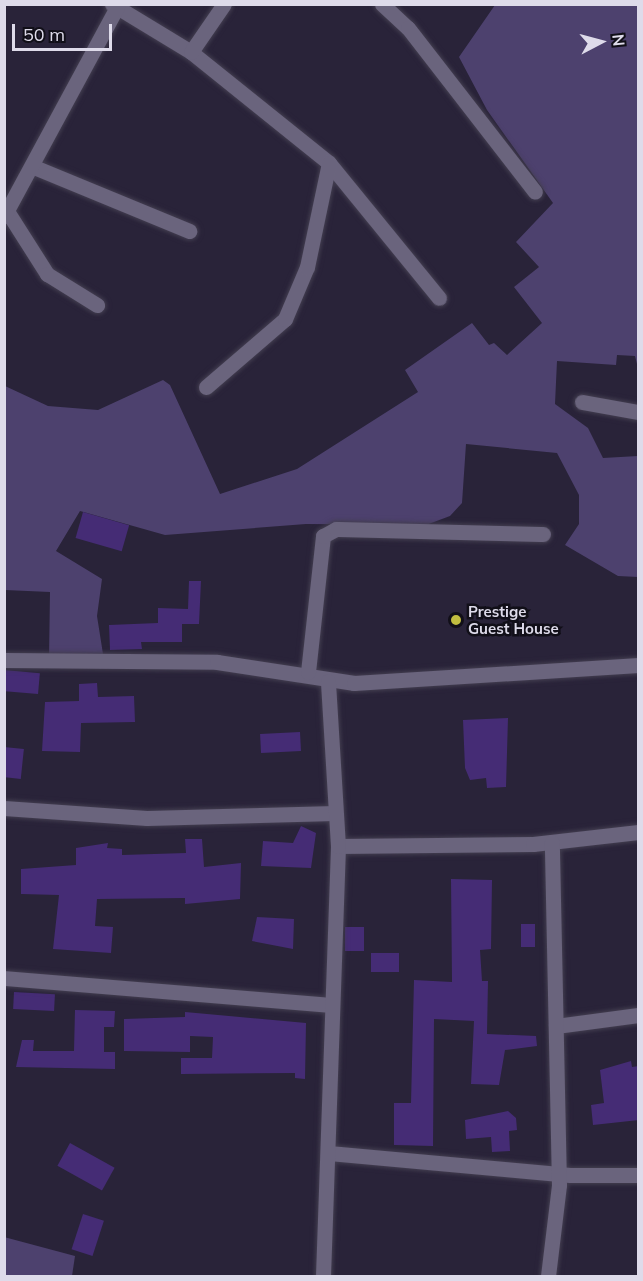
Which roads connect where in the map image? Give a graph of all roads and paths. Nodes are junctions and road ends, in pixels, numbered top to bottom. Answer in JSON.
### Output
{"nodes":[{"id":1,"x":224,"y":4,"type":"edge"},
{"id":2,"x":382,"y":4,"type":"edge"},
{"id":3,"x":115,"y":6,"type":"edge"},
{"id":4,"x":191,"y":52,"type":"junction"},
{"id":5,"x":329,"y":163,"type":"junction"},
{"id":6,"x":34,"y":167,"type":"junction"},
{"id":7,"x":535,"y":192,"type":"dead end"},
{"id":8,"x":6,"y":214,"type":"edge"},
{"id":9,"x":189,"y":231,"type":"dead end"},
{"id":10,"x":439,"y":298,"type":"dead end"},
{"id":11,"x":98,"y":305,"type":"dead end"},
{"id":12,"x":206,"y":387,"type":"dead end"},
{"id":13,"x":582,"y":402,"type":"dead end"},
{"id":14,"x":639,"y":412,"type":"edge"},
{"id":15,"x":543,"y":534,"type":"dead end"},
{"id":16,"x":4,"y":660,"type":"edge"},
{"id":17,"x":639,"y":665,"type":"edge"},
{"id":18,"x":308,"y":672,"type":"junction"},
{"id":19,"x":328,"y":681,"type":"junction"},
{"id":20,"x":4,"y":808,"type":"edge"},
{"id":21,"x":335,"y":813,"type":"junction"},
{"id":22,"x":639,"y":832,"type":"edge"},
{"id":23,"x":552,"y":842,"type":"junction"},
{"id":24,"x":338,"y":846,"type":"junction"},
{"id":25,"x":4,"y":978,"type":"edge"},
{"id":26,"x":330,"y":1005,"type":"junction"},
{"id":27,"x":639,"y":1015,"type":"edge"},
{"id":28,"x":556,"y":1026,"type":"junction"},
{"id":29,"x":329,"y":1153,"type":"junction"},
{"id":30,"x":559,"y":1174,"type":"junction"},
{"id":31,"x":639,"y":1175,"type":"edge"},
{"id":32,"x":323,"y":1276,"type":"edge"},
{"id":33,"x":548,"y":1276,"type":"edge"}],
"edges":[{"from":1,"to":4,"type":"street"},
{"from":2,"to":7,"type":"street"},
{"from":3,"to":4,"type":"street"},
{"from":3,"to":6,"type":"street"},
{"from":4,"to":5,"type":"street"},
{"from":5,"to":10,"type":"street"},
{"from":5,"to":12,"type":"street"},
{"from":6,"to":8,"type":"street"},
{"from":6,"to":9,"type":"street"},
{"from":8,"to":11,"type":"street"},
{"from":13,"to":14,"type":"street"},
{"from":15,"to":18,"type":"street"},
{"from":16,"to":18,"type":"street"},
{"from":17,"to":19,"type":"street"},
{"from":18,"to":19,"type":"street"},
{"from":19,"to":21,"type":"street"},
{"from":20,"to":21,"type":"street"},
{"from":21,"to":24,"type":"street"},
{"from":22,"to":23,"type":"street"},
{"from":23,"to":24,"type":"street"},
{"from":23,"to":28,"type":"street"},
{"from":24,"to":26,"type":"street"},
{"from":25,"to":26,"type":"street"},
{"from":26,"to":29,"type":"street"},
{"from":27,"to":28,"type":"street"},
{"from":28,"to":30,"type":"street"},
{"from":29,"to":30,"type":"street"},
{"from":29,"to":32,"type":"street"},
{"from":30,"to":31,"type":"street"},
{"from":30,"to":33,"type":"street"}]}
